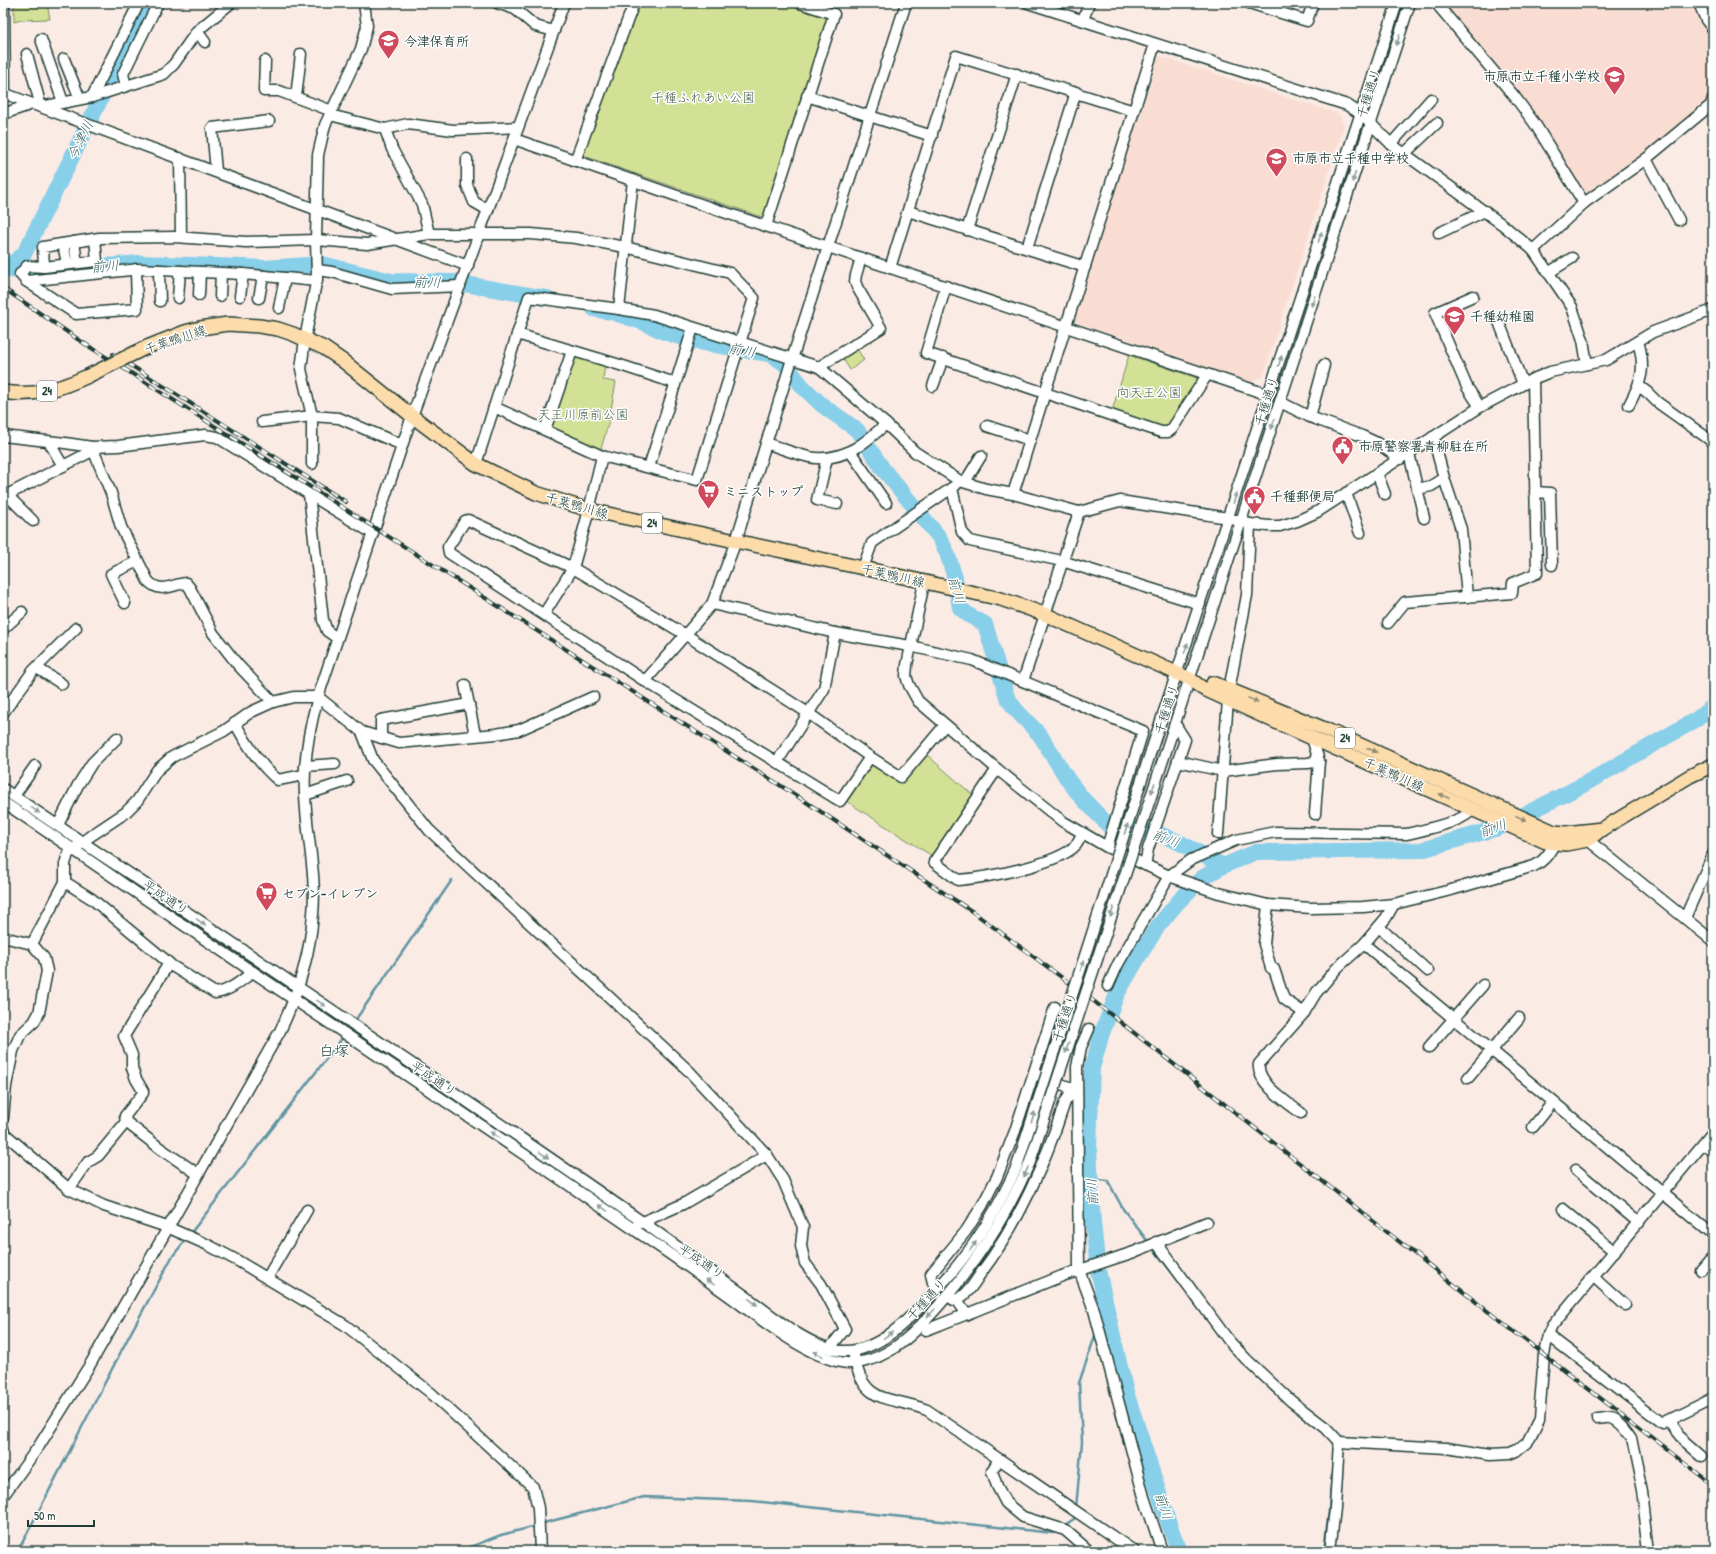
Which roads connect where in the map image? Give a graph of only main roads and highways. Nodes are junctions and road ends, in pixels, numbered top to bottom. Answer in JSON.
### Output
{"nodes":[{"id":1,"x":3,"y":392,"type":"edge"},
{"id":2,"x":1228,"y":695,"type":"junction"},
{"id":3,"x":1713,"y":765,"type":"edge"},
{"id":4,"x":1602,"y":829,"type":"junction"},
{"id":5,"x":1556,"y":838,"type":"junction"}],
"edges":[{"from":1,"to":2,"type":"main road","name":"千葉鴨川線","number":"24","bridge":true},
{"from":2,"to":5,"type":"main road","name":"千葉鴨川線","number":"24","one_way":true},
{"from":5,"to":2,"type":"main road","name":"千葉鴨川線","number":"24","one_way":true},
{"from":3,"to":4,"type":"main road","name":"千葉鴨川線","number":"24"},
{"from":4,"to":5,"type":"main road","name":"千葉鴨川線","number":"24"},
{"from":4,"to":5,"type":"main road","name":"千葉鴨川線","number":"24"}]}
